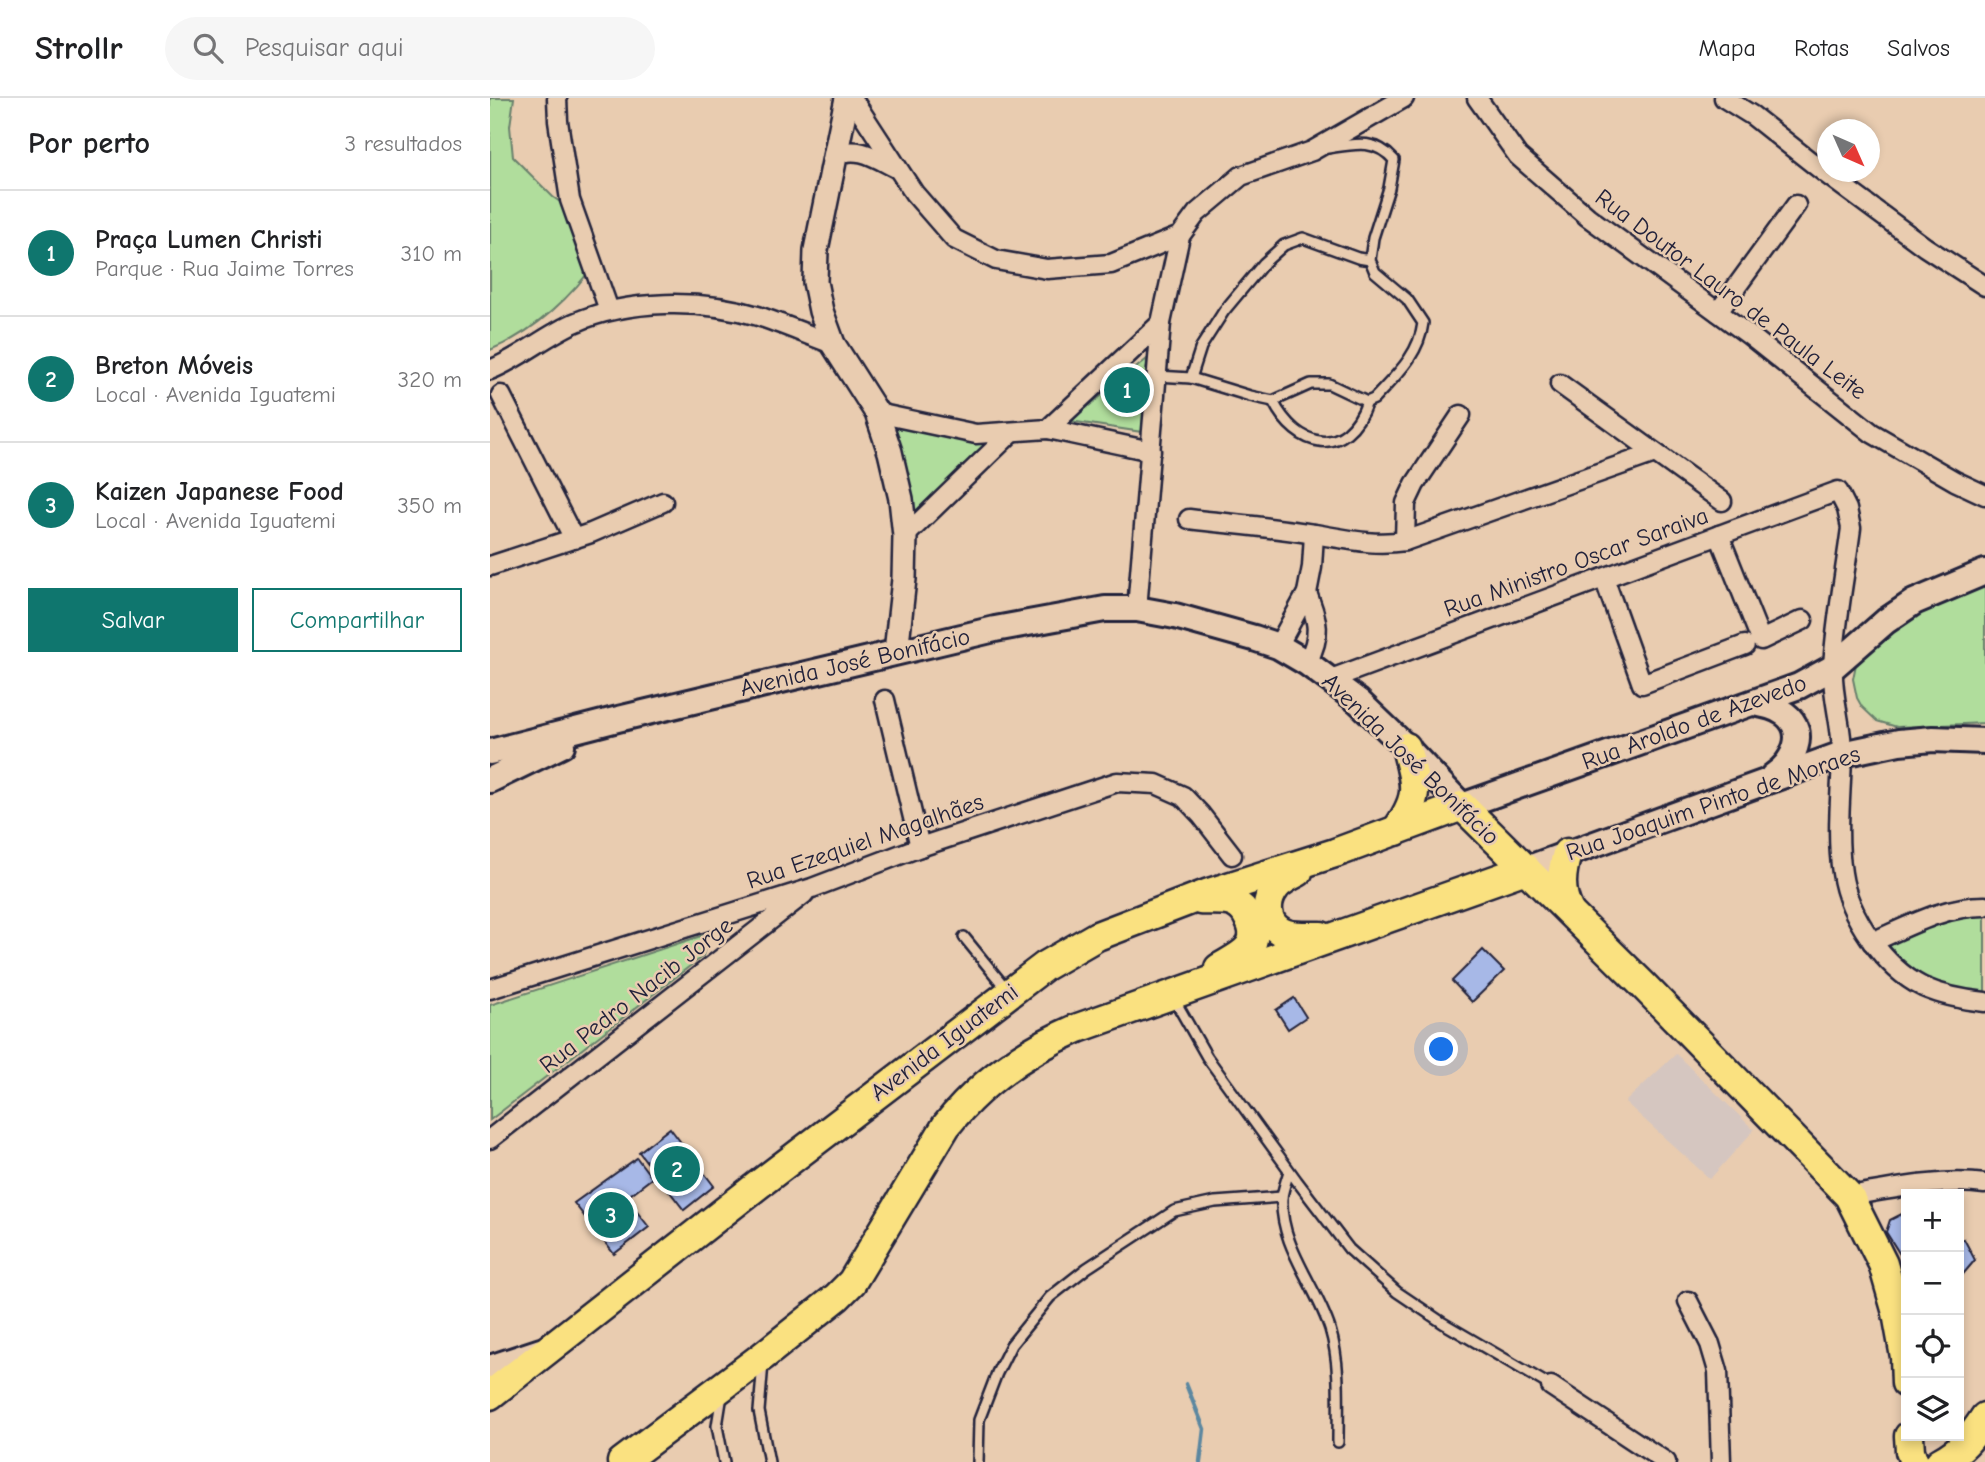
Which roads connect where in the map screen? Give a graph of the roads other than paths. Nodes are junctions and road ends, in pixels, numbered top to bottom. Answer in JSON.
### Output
{"nodes":[{"id":1,"x":557,"y":98,"type":"edge"},
{"id":2,"x":849,"y":98,"type":"edge"},
{"id":3,"x":1404,"y":98,"type":"edge"},
{"id":4,"x":1477,"y":98,"type":"edge"},
{"id":5,"x":1724,"y":98,"type":"edge"},
{"id":6,"x":1312,"y":151,"type":"junction"},
{"id":7,"x":835,"y":156,"type":"junction"},
{"id":8,"x":899,"y":169,"type":"junction"},
{"id":9,"x":1796,"y":205,"type":"dead end"},
{"id":10,"x":1180,"y":236,"type":"junction"},
{"id":11,"x":1153,"y":247,"type":"junction"},
{"id":12,"x":1370,"y":260,"type":"junction"},
{"id":13,"x":1173,"y":270,"type":"junction"},
{"id":14,"x":1985,"y":286,"type":"edge"},
{"id":15,"x":609,"y":310,"type":"junction"},
{"id":16,"x":1718,"y":312,"type":"junction"},
{"id":17,"x":1161,"y":323,"type":"junction"},
{"id":18,"x":833,"y":344,"type":"junction"},
{"id":19,"x":491,"y":366,"type":"edge"},
{"id":20,"x":1157,"y":376,"type":"junction"},
{"id":21,"x":1191,"y":378,"type":"junction"},
{"id":22,"x":1560,"y":384,"type":"dead end"},
{"id":23,"x":501,"y":395,"type":"dead end"},
{"id":24,"x":1273,"y":401,"type":"junction"},
{"id":25,"x":1367,"y":402,"type":"junction"},
{"id":26,"x":877,"y":413,"type":"junction"},
{"id":27,"x":1461,"y":415,"type":"dead end"},
{"id":28,"x":1048,"y":429,"type":"junction"},
{"id":29,"x":1011,"y":433,"type":"junction"},
{"id":30,"x":1151,"y":451,"type":"junction"},
{"id":31,"x":1655,"y":453,"type":"junction"},
{"id":32,"x":1985,"y":495,"type":"edge"},
{"id":33,"x":1722,"y":501,"type":"dead end"},
{"id":34,"x":663,"y":502,"type":"dead end"},
{"id":35,"x":1189,"y":519,"type":"dead end"},
{"id":36,"x":1314,"y":534,"type":"junction"},
{"id":37,"x":1719,"y":535,"type":"junction"},
{"id":38,"x":905,"y":536,"type":"junction"},
{"id":39,"x":574,"y":539,"type":"junction"},
{"id":40,"x":1405,"y":541,"type":"junction"},
{"id":41,"x":490,"y":566,"type":"edge"},
{"id":42,"x":1985,"y":572,"type":"edge"},
{"id":43,"x":1604,"y":578,"type":"junction"},
{"id":44,"x":1307,"y":593,"type":"junction"},
{"id":45,"x":1137,"y":609,"type":"junction"},
{"id":46,"x":1802,"y":620,"type":"dead end"},
{"id":47,"x":1745,"y":645,"type":"dead end"},
{"id":48,"x":1278,"y":646,"type":"junction"},
{"id":49,"x":896,"y":652,"type":"junction"},
{"id":50,"x":1307,"y":663,"type":"junction"},
{"id":51,"x":1832,"y":668,"type":"junction"},
{"id":52,"x":1331,"y":679,"type":"junction"},
{"id":53,"x":885,"y":700,"type":"dead end"},
{"id":54,"x":1753,"y":703,"type":"junction"},
{"id":55,"x":618,"y":719,"type":"junction"},
{"id":56,"x":1985,"y":741,"type":"edge"},
{"id":57,"x":1406,"y":747,"type":"junction"},
{"id":58,"x":490,"y":752,"type":"edge"},
{"id":59,"x":1842,"y":754,"type":"junction"},
{"id":60,"x":490,"y":780,"type":"edge"},
{"id":61,"x":1761,"y":784,"type":"junction"},
{"id":62,"x":1462,"y":806,"type":"junction"},
{"id":63,"x":1396,"y":831,"type":"junction"},
{"id":64,"x":920,"y":847,"type":"junction"},
{"id":65,"x":1335,"y":853,"type":"junction"},
{"id":66,"x":1567,"y":853,"type":"junction"},
{"id":67,"x":1232,"y":855,"type":"dead end"},
{"id":68,"x":1526,"y":869,"type":"junction"},
{"id":69,"x":812,"y":888,"type":"junction"},
{"id":70,"x":1192,"y":900,"type":"junction"},
{"id":71,"x":1985,"y":906,"type":"edge"},
{"id":72,"x":1569,"y":911,"type":"junction"},
{"id":73,"x":1341,"y":934,"type":"junction"},
{"id":74,"x":964,"y":937,"type":"dead end"},
{"id":75,"x":1872,"y":942,"type":"junction"},
{"id":76,"x":490,"y":989,"type":"edge"},
{"id":77,"x":1009,"y":992,"type":"junction"},
{"id":78,"x":1175,"y":994,"type":"junction"},
{"id":79,"x":1985,"y":1002,"type":"edge"},
{"id":80,"x":490,"y":1139,"type":"edge"},
{"id":81,"x":1289,"y":1171,"type":"junction"},
{"id":82,"x":1985,"y":1184,"type":"edge"},
{"id":83,"x":1849,"y":1196,"type":"junction"},
{"id":84,"x":1282,"y":1197,"type":"junction"},
{"id":85,"x":1688,"y":1301,"type":"dead end"},
{"id":86,"x":548,"y":1348,"type":"junction"},
{"id":87,"x":763,"y":1356,"type":"junction"},
{"id":88,"x":490,"y":1368,"type":"edge"},
{"id":89,"x":1906,"y":1378,"type":"edge"},
{"id":90,"x":725,"y":1383,"type":"junction"},
{"id":91,"x":1551,"y":1387,"type":"joint"},
{"id":92,"x":490,"y":1395,"type":"edge"},
{"id":93,"x":1985,"y":1417,"type":"edge"},
{"id":94,"x":1338,"y":1442,"type":"dead end"},
{"id":95,"x":622,"y":1462,"type":"edge"},
{"id":96,"x":724,"y":1462,"type":"edge"},
{"id":97,"x":769,"y":1462,"type":"edge"},
{"id":98,"x":978,"y":1462,"type":"edge"},
{"id":99,"x":1665,"y":1462,"type":"edge"},
{"id":100,"x":1721,"y":1462,"type":"edge"},
{"id":101,"x":1940,"y":1462,"type":"edge"}],
"edges":[{"from":1,"to":15,"type":"street"},
{"from":2,"to":7,"type":"street"},
{"from":2,"to":8,"type":"street"},
{"from":3,"to":6,"type":"street"},
{"from":4,"to":16,"type":"street","name":"Rua Doutor Lauro de Paula Leite"},
{"from":5,"to":14,"type":"street"},
{"from":6,"to":10,"type":"street"},
{"from":6,"to":12,"type":"lane"},
{"from":7,"to":8,"type":"street"},
{"from":7,"to":18,"type":"street"},
{"from":8,"to":11,"type":"street"},
{"from":9,"to":16,"type":"street"},
{"from":10,"to":11,"type":"street"},
{"from":10,"to":13,"type":"street"},
{"from":11,"to":13,"type":"street"},
{"from":12,"to":21,"type":"lane"},
{"from":12,"to":25,"type":"lane"},
{"from":13,"to":17,"type":"street"},
{"from":15,"to":18,"type":"street"},
{"from":15,"to":19,"type":"street"},
{"from":16,"to":32,"type":"street","name":"Rua Doutor Lauro de Paula Leite"},
{"from":17,"to":20,"type":"street"},
{"from":17,"to":28,"type":"street"},
{"from":18,"to":26,"type":"street"},
{"from":20,"to":21,"type":"lane"},
{"from":20,"to":30,"type":"street"},
{"from":21,"to":24,"type":"lane"},
{"from":22,"to":31,"type":"street"},
{"from":23,"to":39,"type":"street"},
{"from":24,"to":25,"type":"lane"},
{"from":24,"to":25,"type":"lane"},
{"from":26,"to":29,"type":"street"},
{"from":26,"to":38,"type":"street"},
{"from":27,"to":40,"type":"street"},
{"from":28,"to":29,"type":"street"},
{"from":28,"to":30,"type":"street"},
{"from":29,"to":38,"type":"street"},
{"from":30,"to":45,"type":"street"},
{"from":31,"to":33,"type":"street"},
{"from":31,"to":40,"type":"street"},
{"from":34,"to":39,"type":"street"},
{"from":35,"to":36,"type":"street"},
{"from":36,"to":40,"type":"street"},
{"from":36,"to":44,"type":"street"},
{"from":37,"to":43,"type":"street","name":"Rua Ministro Oscar Saraiva"},
{"from":37,"to":46,"type":"street"},
{"from":37,"to":51,"type":"street","name":"Rua Ministro Oscar Saraiva"},
{"from":38,"to":49,"type":"street"},
{"from":39,"to":41,"type":"street"},
{"from":42,"to":51,"type":"main road","name":"Rua Aroldo de Azevedo"},
{"from":43,"to":47,"type":"street"},
{"from":43,"to":52,"type":"street","name":"Rua Ministro Oscar Saraiva"},
{"from":44,"to":48,"type":"street"},
{"from":44,"to":50,"type":"street"},
{"from":45,"to":48,"type":"main road","name":"Avenida José Bonifácio"},
{"from":45,"to":49,"type":"main road","name":"Avenida José Bonifácio"},
{"from":48,"to":50,"type":"main road","name":"Avenida José Bonifácio"},
{"from":49,"to":55,"type":"main road","name":"Avenida José Bonifácio"},
{"from":50,"to":52,"type":"main road","name":"Avenida José Bonifácio"},
{"from":51,"to":54,"type":"main road","name":"Rua Aroldo de Azevedo"},
{"from":51,"to":59,"type":"street"},
{"from":52,"to":57,"type":"main road","name":"Avenida José Bonifácio"},
{"from":53,"to":64,"type":"street"},
{"from":54,"to":61,"type":"main road"},
{"from":54,"to":62,"type":"main road","name":"Rua Aroldo de Azevedo"},
{"from":55,"to":58,"type":"main road","name":"Avenida José Bonifácio"},
{"from":55,"to":60,"type":"main road"},
{"from":56,"to":59,"type":"main road","name":"Rua Joaquim Pinto de Moraes"},
{"from":57,"to":62,"type":"main road","name":"Avenida José Bonifácio"},
{"from":57,"to":63,"type":"main road"},
{"from":59,"to":61,"type":"main road","name":"Rua Joaquim Pinto de Moraes"},
{"from":59,"to":75,"type":"street"},
{"from":61,"to":66,"type":"main road","name":"Rua Joaquim Pinto de Moraes"},
{"from":62,"to":63,"type":"main road","name":"Avenida Iguatemi"},
{"from":62,"to":68,"type":"main road","name":"Avenida José Bonifácio"},
{"from":63,"to":65,"type":"main road","name":"Avenida Iguatemi"},
{"from":64,"to":67,"type":"street","name":"Rua Ezequiel Magalhães"},
{"from":64,"to":69,"type":"street","name":"Rua Ezequiel Magalhães"},
{"from":65,"to":70,"type":"main road","name":"Avenida Iguatemi"},
{"from":65,"to":73,"type":"main road"},
{"from":66,"to":68,"type":"main road","name":"Rua Joaquim Pinto de Moraes"},
{"from":66,"to":72,"type":"main road"},
{"from":68,"to":72,"type":"main road","name":"Avenida José Bonifácio"},
{"from":68,"to":73,"type":"main road"},
{"from":69,"to":76,"type":"street","name":"Rua Ezequiel Magalhães"},
{"from":69,"to":80,"type":"street","name":"Rua Pedro Nacib Jorge"},
{"from":70,"to":77,"type":"main road","name":"Avenida Iguatemi"},
{"from":70,"to":78,"type":"main road"},
{"from":71,"to":75,"type":"street"},
{"from":72,"to":83,"type":"main road","name":"Avenida José Bonifácio"},
{"from":73,"to":78,"type":"main road"},
{"from":74,"to":77,"type":"lane"},
{"from":75,"to":79,"type":"street"},
{"from":77,"to":86,"type":"main road","name":"Avenida Iguatemi"},
{"from":78,"to":81,"type":"lane"},
{"from":78,"to":87,"type":"main road"},
{"from":81,"to":84,"type":"lane"},
{"from":81,"to":91,"type":"lane"},
{"from":82,"to":83,"type":"street"},
{"from":83,"to":89,"type":"main road","name":"Avenida José Bonifácio"},
{"from":84,"to":94,"type":"lane"},
{"from":84,"to":98,"type":"lane"},
{"from":85,"to":100,"type":"street"},
{"from":86,"to":88,"type":"main road"},
{"from":86,"to":92,"type":"main road","name":"Avenida Iguatemi"},
{"from":87,"to":90,"type":"main road"},
{"from":87,"to":97,"type":"lane"},
{"from":90,"to":95,"type":"main road"},
{"from":90,"to":96,"type":"lane"},
{"from":91,"to":99,"type":"street"},
{"from":93,"to":101,"type":"main road"}]}
